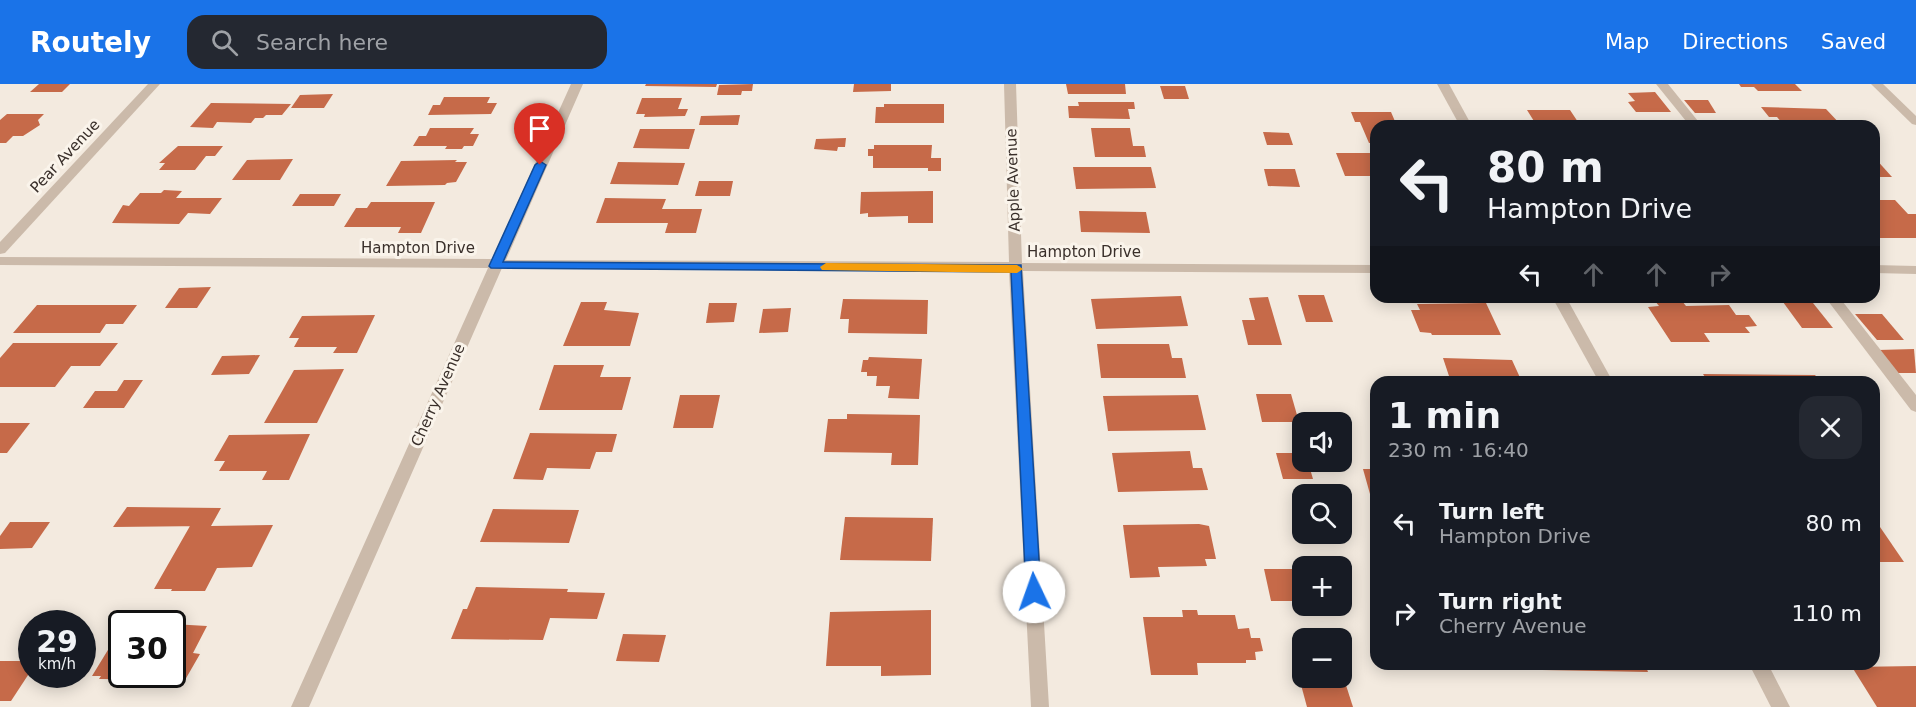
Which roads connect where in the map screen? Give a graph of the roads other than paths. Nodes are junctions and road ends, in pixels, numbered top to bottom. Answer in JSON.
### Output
{"nodes":[{"id":1,"x":154,"y":84,"type":"edge"},
{"id":2,"x":577,"y":84,"type":"edge"},
{"id":3,"x":1010,"y":84,"type":"edge"},
{"id":4,"x":1443,"y":84,"type":"edge"},
{"id":5,"x":1662,"y":84,"type":"edge"},
{"id":6,"x":1877,"y":84,"type":"edge"},
{"id":7,"x":1463,"y":120,"type":"edge"},
{"id":8,"x":1691,"y":120,"type":"edge"},
{"id":9,"x":1916,"y":122,"type":"edge"},
{"id":10,"x":0,"y":250,"type":"edge"},
{"id":11,"x":0,"y":261,"type":"edge"},
{"id":12,"x":495,"y":266,"type":"junction"},
{"id":13,"x":1017,"y":268,"type":"junction"},
{"id":14,"x":1370,"y":269,"type":"edge"},
{"id":15,"x":1880,"y":269,"type":"edge"},
{"id":16,"x":1916,"y":270,"type":"edge"},
{"id":17,"x":1563,"y":303,"type":"edge"},
{"id":18,"x":1837,"y":303,"type":"edge"},
{"id":19,"x":1603,"y":376,"type":"edge"},
{"id":20,"x":1916,"y":406,"type":"edge"},
{"id":21,"x":1761,"y":670,"type":"edge"},
{"id":22,"x":300,"y":707,"type":"edge"},
{"id":23,"x":1040,"y":707,"type":"edge"},
{"id":24,"x":1781,"y":707,"type":"edge"}],
"edges":[{"from":1,"to":10,"type":"street","name":"Pear Avenue"},
{"from":2,"to":12,"type":"street","name":"Cherry Avenue"},
{"from":3,"to":13,"type":"street","name":"Apple Avenue"},
{"from":4,"to":7,"type":"street"},
{"from":5,"to":8,"type":"street"},
{"from":6,"to":9,"type":"street"},
{"from":11,"to":12,"type":"street","name":"Hampton Drive"},
{"from":12,"to":13,"type":"street","name":"Hampton Drive"},
{"from":12,"to":22,"type":"street","name":"Cherry Avenue"},
{"from":13,"to":14,"type":"street","name":"Hampton Drive"},
{"from":13,"to":23,"type":"street","name":"Apple Avenue"},
{"from":15,"to":16,"type":"street"},
{"from":17,"to":19,"type":"street"},
{"from":18,"to":20,"type":"street"},
{"from":21,"to":24,"type":"street"}]}
